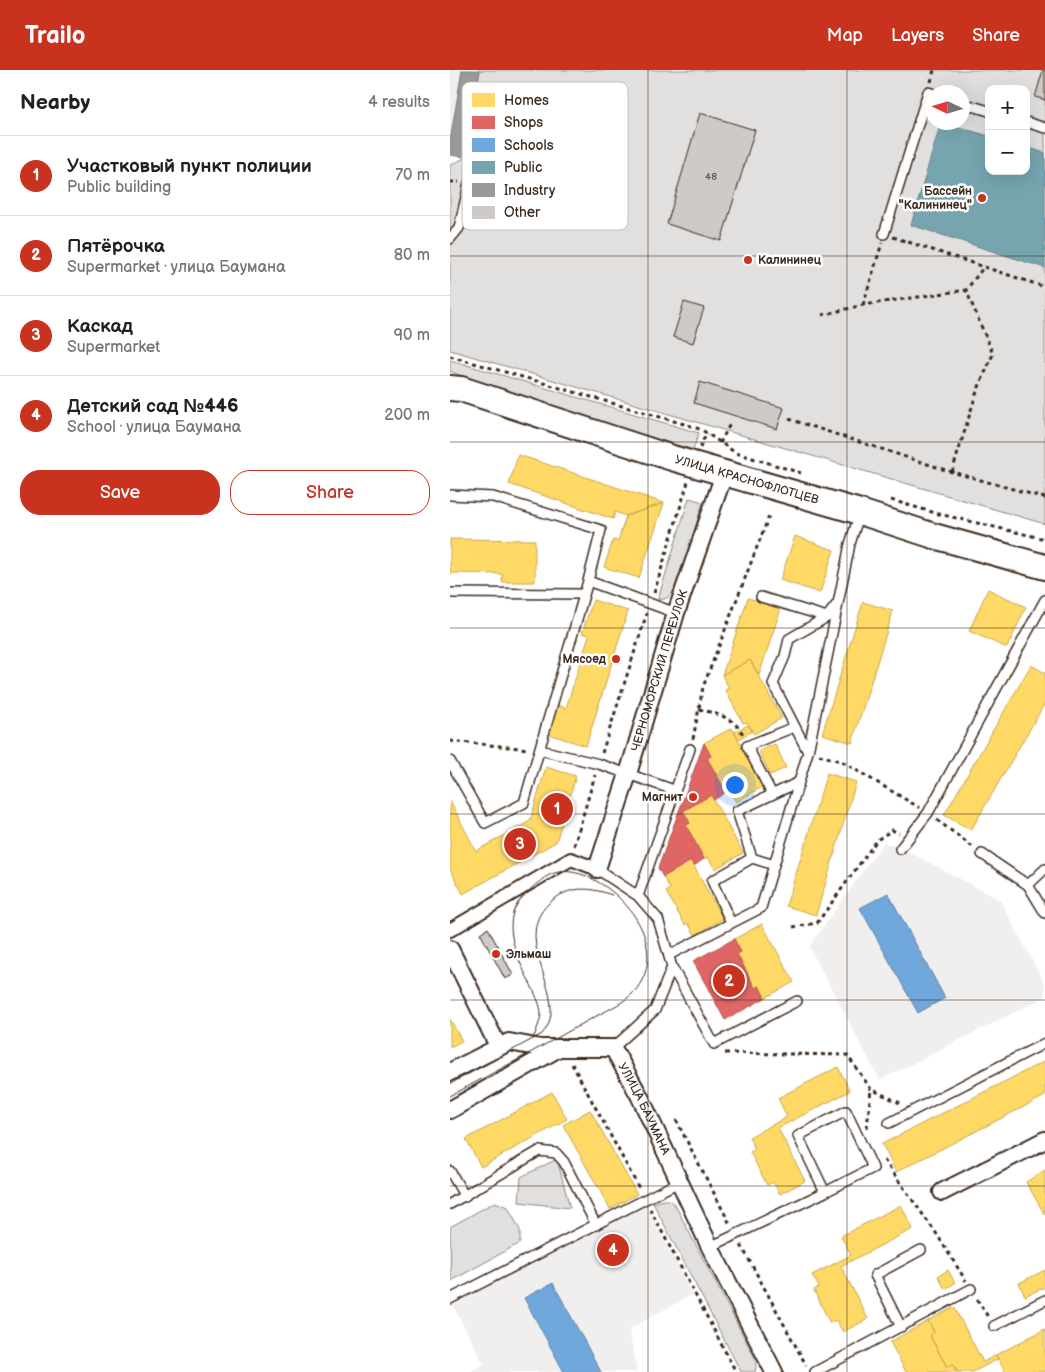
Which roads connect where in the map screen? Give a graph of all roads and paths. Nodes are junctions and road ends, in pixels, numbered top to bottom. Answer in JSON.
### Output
{"nodes":[{"id":1,"x":925,"y":102,"type":"edge"},
{"id":2,"x":970,"y":105,"type":"edge"},
{"id":3,"x":985,"y":110,"type":"edge"},
{"id":4,"x":1030,"y":123,"type":"edge"},
{"id":5,"x":1045,"y":128,"type":"edge"},
{"id":6,"x":462,"y":215,"type":"edge"},
{"id":7,"x":884,"y":234,"type":"junction"},
{"id":8,"x":450,"y":239,"type":"edge"},
{"id":9,"x":983,"y":268,"type":"junction"},
{"id":10,"x":1045,"y":287,"type":"edge"},
{"id":11,"x":966,"y":290,"type":"junction"},
{"id":12,"x":863,"y":305,"type":"junction"},
{"id":13,"x":822,"y":315,"type":"dead end"},
{"id":14,"x":450,"y":356,"type":"edge"},
{"id":15,"x":450,"y":388,"type":"edge"},
{"id":16,"x":789,"y":419,"type":"dead end"},
{"id":17,"x":730,"y":424,"type":"dead end"},
{"id":18,"x":720,"y":443,"type":"junction"},
{"id":19,"x":694,"y":465,"type":"junction"},
{"id":20,"x":952,"y":472,"type":"junction"},
{"id":21,"x":724,"y":474,"type":"junction"},
{"id":22,"x":810,"y":475,"type":"dead end"},
{"id":23,"x":450,"y":495,"type":"edge"},
{"id":24,"x":884,"y":497,"type":"dead end"},
{"id":25,"x":1045,"y":498,"type":"edge"},
{"id":26,"x":860,"y":512,"type":"junction"},
{"id":27,"x":769,"y":516,"type":"dead end"},
{"id":28,"x":1045,"y":539,"type":"edge"},
{"id":29,"x":1045,"y":567,"type":"edge"},
{"id":30,"x":588,"y":581,"type":"junction"},
{"id":31,"x":450,"y":593,"type":"edge"},
{"id":32,"x":583,"y":594,"type":"junction"},
{"id":33,"x":761,"y":597,"type":"dead end"},
{"id":34,"x":1045,"y":600,"type":"edge"},
{"id":35,"x":838,"y":602,"type":"junction"},
{"id":36,"x":650,"y":603,"type":"junction"},
{"id":37,"x":676,"y":613,"type":"junction"},
{"id":38,"x":827,"y":617,"type":"junction"},
{"id":39,"x":699,"y":708,"type":"junction"},
{"id":40,"x":794,"y":727,"type":"junction"},
{"id":41,"x":695,"y":734,"type":"dead end"},
{"id":42,"x":744,"y":736,"type":"dead end"},
{"id":43,"x":450,"y":741,"type":"edge"},
{"id":44,"x":690,"y":749,"type":"dead end"},
{"id":45,"x":540,"y":750,"type":"junction"},
{"id":46,"x":808,"y":752,"type":"junction"},
{"id":47,"x":450,"y":761,"type":"edge"},
{"id":48,"x":599,"y":764,"type":"junction"},
{"id":49,"x":628,"y":774,"type":"junction"},
{"id":50,"x":799,"y":782,"type":"junction"},
{"id":51,"x":674,"y":790,"type":"junction"},
{"id":52,"x":772,"y":794,"type":"junction"},
{"id":53,"x":928,"y":813,"type":"junction"},
{"id":54,"x":910,"y":836,"type":"junction"},
{"id":55,"x":900,"y":849,"type":"dead end"},
{"id":56,"x":982,"y":854,"type":"joint"},
{"id":57,"x":571,"y":858,"type":"junction"},
{"id":58,"x":752,"y":858,"type":"junction"},
{"id":59,"x":774,"y":865,"type":"junction"},
{"id":60,"x":597,"y":869,"type":"junction"},
{"id":61,"x":1045,"y":869,"type":"edge"},
{"id":62,"x":1028,"y":884,"type":"junction"},
{"id":63,"x":638,"y":896,"type":"junction"},
{"id":64,"x":1045,"y":913,"type":"edge"},
{"id":65,"x":731,"y":923,"type":"junction"},
{"id":66,"x":793,"y":927,"type":"dead end"},
{"id":67,"x":450,"y":930,"type":"edge"},
{"id":68,"x":450,"y":950,"type":"edge"},
{"id":69,"x":668,"y":955,"type":"junction"},
{"id":70,"x":672,"y":967,"type":"junction"},
{"id":71,"x":797,"y":1001,"type":"dead end"},
{"id":72,"x":1045,"y":1043,"type":"edge"},
{"id":73,"x":498,"y":1046,"type":"junction"},
{"id":74,"x":559,"y":1048,"type":"junction"},
{"id":75,"x":613,"y":1048,"type":"junction"},
{"id":76,"x":721,"y":1053,"type":"dead end"},
{"id":77,"x":572,"y":1064,"type":"dead end"},
{"id":78,"x":450,"y":1072,"type":"edge"},
{"id":79,"x":871,"y":1089,"type":"junction"},
{"id":80,"x":450,"y":1110,"type":"edge"},
{"id":81,"x":914,"y":1110,"type":"junction"},
{"id":82,"x":889,"y":1122,"type":"dead end"},
{"id":83,"x":859,"y":1139,"type":"junction"},
{"id":84,"x":1045,"y":1140,"type":"edge"},
{"id":85,"x":882,"y":1158,"type":"dead end"},
{"id":86,"x":450,"y":1171,"type":"edge"},
{"id":87,"x":679,"y":1182,"type":"junction"},
{"id":88,"x":826,"y":1192,"type":"junction"},
{"id":89,"x":942,"y":1192,"type":"dead end"},
{"id":90,"x":465,"y":1197,"type":"junction"},
{"id":91,"x":645,"y":1199,"type":"junction"},
{"id":92,"x":450,"y":1204,"type":"edge"},
{"id":93,"x":596,"y":1225,"type":"junction"},
{"id":94,"x":710,"y":1247,"type":"junction"},
{"id":95,"x":921,"y":1250,"type":"dead end"},
{"id":96,"x":970,"y":1289,"type":"junction"},
{"id":97,"x":450,"y":1299,"type":"edge"},
{"id":98,"x":1045,"y":1300,"type":"edge"},
{"id":99,"x":994,"y":1326,"type":"joint"},
{"id":100,"x":901,"y":1327,"type":"junction"},
{"id":101,"x":771,"y":1371,"type":"edge"},
{"id":102,"x":736,"y":1372,"type":"edge"},
{"id":103,"x":815,"y":1372,"type":"edge"}],
"edges":[{"from":1,"to":7,"type":"lane"},
{"from":2,"to":3,"type":"lane"},
{"from":4,"to":5,"type":"lane"},
{"from":6,"to":8,"type":"lane"},
{"from":7,"to":9,"type":"path"},
{"from":7,"to":12,"type":"path"},
{"from":9,"to":10,"type":"path"},
{"from":9,"to":11,"type":"path"},
{"from":11,"to":12,"type":"path"},
{"from":11,"to":20,"type":"path"},
{"from":12,"to":13,"type":"path"},
{"from":14,"to":18,"type":"path"},
{"from":15,"to":19,"type":"main road","name":"УЛИЦА КРАСНОФЛОТЦЕВ"},
{"from":16,"to":20,"type":"path"},
{"from":17,"to":18,"type":"path"},
{"from":18,"to":22,"type":"path"},
{"from":19,"to":21,"type":"main road","name":"УЛИЦА КРАСНОФЛОТЦЕВ"},
{"from":19,"to":36,"type":"path"},
{"from":20,"to":25,"type":"path"},
{"from":21,"to":26,"type":"main road","name":"УЛИЦА КРАСНОФЛОТЦЕВ"},
{"from":21,"to":37,"type":"street","name":"ЧЕРНОМОРСКИЙ ПЕРЕУЛОК"},
{"from":23,"to":30,"type":"lane"},
{"from":24,"to":28,"type":"path"},
{"from":26,"to":29,"type":"main road","name":"УЛИЦА КРАСНОФЛОТЦЕВ"},
{"from":26,"to":35,"type":"lane"},
{"from":27,"to":39,"type":"path"},
{"from":30,"to":32,"type":"lane"},
{"from":30,"to":36,"type":"lane"},
{"from":31,"to":32,"type":"lane"},
{"from":32,"to":45,"type":"lane"},
{"from":33,"to":38,"type":"lane"},
{"from":34,"to":53,"type":"lane"},
{"from":35,"to":38,"type":"lane"},
{"from":35,"to":46,"type":"lane"},
{"from":36,"to":37,"type":"lane"},
{"from":36,"to":48,"type":"path"},
{"from":37,"to":49,"type":"street","name":"ЧЕРНОМОРСКИЙ ПЕРЕУЛОК"},
{"from":38,"to":40,"type":"lane"},
{"from":39,"to":41,"type":"path"},
{"from":39,"to":42,"type":"path"},
{"from":40,"to":46,"type":"lane"},
{"from":40,"to":52,"type":"lane"},
{"from":43,"to":45,"type":"path"},
{"from":44,"to":51,"type":"lane"},
{"from":45,"to":47,"type":"lane"},
{"from":45,"to":48,"type":"lane"},
{"from":46,"to":50,"type":"lane"},
{"from":46,"to":53,"type":"path"},
{"from":48,"to":49,"type":"lane"},
{"from":48,"to":57,"type":"path"},
{"from":49,"to":51,"type":"lane"},
{"from":49,"to":60,"type":"street","name":"ЧЕРНОМОРСКИЙ ПЕРЕУЛОК"},
{"from":50,"to":52,"type":"lane"},
{"from":50,"to":59,"type":"lane"},
{"from":51,"to":63,"type":"lane"},
{"from":52,"to":58,"type":"lane"},
{"from":53,"to":54,"type":"lane"},
{"from":53,"to":56,"type":"path"},
{"from":54,"to":55,"type":"lane"},
{"from":54,"to":66,"type":"path"},
{"from":56,"to":62,"type":"lane"},
{"from":57,"to":60,"type":"street"},
{"from":57,"to":67,"type":"street"},
{"from":58,"to":59,"type":"lane"},
{"from":58,"to":65,"type":"lane"},
{"from":59,"to":65,"type":"lane"},
{"from":60,"to":63,"type":"lane"},
{"from":61,"to":62,"type":"lane"},
{"from":62,"to":64,"type":"lane"},
{"from":63,"to":69,"type":"lane"},
{"from":65,"to":69,"type":"lane"},
{"from":68,"to":73,"type":"street"},
{"from":69,"to":70,"type":"lane"},
{"from":70,"to":71,"type":"lane"},
{"from":70,"to":75,"type":"lane"},
{"from":72,"to":81,"type":"lane"},
{"from":73,"to":74,"type":"street","name":"УЛИЦА БАУМАНА"},
{"from":73,"to":78,"type":"street"},
{"from":74,"to":75,"type":"street","name":"УЛИЦА БАУМАНА"},
{"from":74,"to":80,"type":"street"},
{"from":75,"to":87,"type":"street","name":"УЛИЦА БАУМАНА"},
{"from":76,"to":79,"type":"path"},
{"from":77,"to":91,"type":"path"},
{"from":79,"to":81,"type":"path"},
{"from":79,"to":83,"type":"path"},
{"from":81,"to":82,"type":"lane"},
{"from":83,"to":88,"type":"lane"},
{"from":83,"to":88,"type":"lane"},
{"from":84,"to":89,"type":"street"},
{"from":85,"to":96,"type":"path"},
{"from":86,"to":90,"type":"lane"},
{"from":87,"to":91,"type":"lane"},
{"from":87,"to":94,"type":"street","name":"УЛИЦА БАУМАНА"},
{"from":88,"to":94,"type":"lane"},
{"from":90,"to":92,"type":"lane"},
{"from":90,"to":93,"type":"lane"},
{"from":91,"to":93,"type":"lane"},
{"from":91,"to":102,"type":"path"},
{"from":93,"to":97,"type":"lane"},
{"from":94,"to":101,"type":"street","name":"УЛИЦА БАУМАНА"},
{"from":95,"to":100,"type":"lane"},
{"from":96,"to":99,"type":"path"},
{"from":96,"to":100,"type":"lane"},
{"from":98,"to":99,"type":"lane"},
{"from":100,"to":103,"type":"lane"}]}
